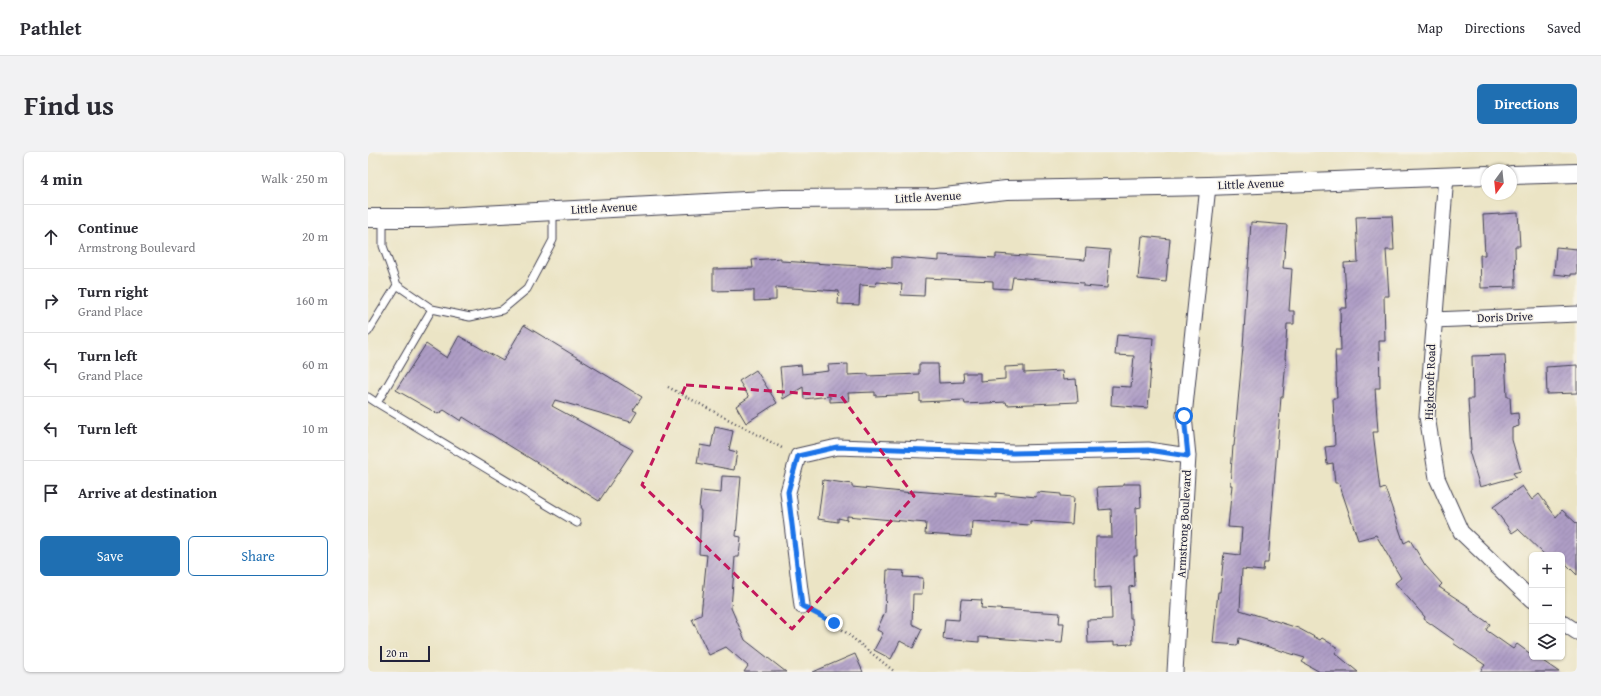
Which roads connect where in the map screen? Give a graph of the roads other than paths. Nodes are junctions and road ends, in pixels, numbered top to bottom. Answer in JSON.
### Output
{"nodes":[{"id":1,"x":1577,"y":173,"type":"edge"},
{"id":2,"x":1481,"y":175,"type":"edge"},
{"id":3,"x":1517,"y":175,"type":"edge"},
{"id":4,"x":1446,"y":176,"type":"junction"},
{"id":5,"x":1208,"y":186,"type":"junction"},
{"id":6,"x":553,"y":211,"type":"junction"},
{"id":7,"x":375,"y":218,"type":"edge"},
{"id":8,"x":397,"y":285,"type":"junction"},
{"id":9,"x":432,"y":309,"type":"junction"},
{"id":10,"x":1577,"y":314,"type":"edge"},
{"id":11,"x":1433,"y":320,"type":"junction"},
{"id":12,"x":368,"y":332,"type":"edge"},
{"id":13,"x":368,"y":397,"type":"edge"},
{"id":14,"x":377,"y":403,"type":"junction"},
{"id":15,"x":1188,"y":456,"type":"junction"},
{"id":16,"x":577,"y":523,"type":"dead end"},
{"id":17,"x":1529,"y":597,"type":"edge"},
{"id":18,"x":802,"y":606,"type":"road end"},
{"id":19,"x":1565,"y":624,"type":"edge"},
{"id":20,"x":1577,"y":632,"type":"edge"},
{"id":21,"x":1175,"y":672,"type":"edge"}],
"edges":[{"from":1,"to":3,"type":"street"},
{"from":2,"to":4,"type":"street","name":"Little Avenue"},
{"from":4,"to":5,"type":"street","name":"Little Avenue"},
{"from":4,"to":11,"type":"street","name":"Highcroft Road"},
{"from":5,"to":6,"type":"street","name":"Little Avenue"},
{"from":5,"to":15,"type":"street","name":"Armstrong Boulevard"},
{"from":6,"to":7,"type":"street","name":"Little Avenue"},
{"from":6,"to":9,"type":"lane"},
{"from":7,"to":8,"type":"lane"},
{"from":8,"to":9,"type":"lane"},
{"from":8,"to":12,"type":"lane"},
{"from":9,"to":14,"type":"lane"},
{"from":10,"to":11,"type":"street","name":"Doris Drive"},
{"from":11,"to":17,"type":"street","name":"Highcroft Road"},
{"from":13,"to":14,"type":"lane"},
{"from":14,"to":16,"type":"lane"},
{"from":15,"to":18,"type":"street"},
{"from":15,"to":21,"type":"street","name":"Armstrong Boulevard"},
{"from":19,"to":20,"type":"street"}]}
